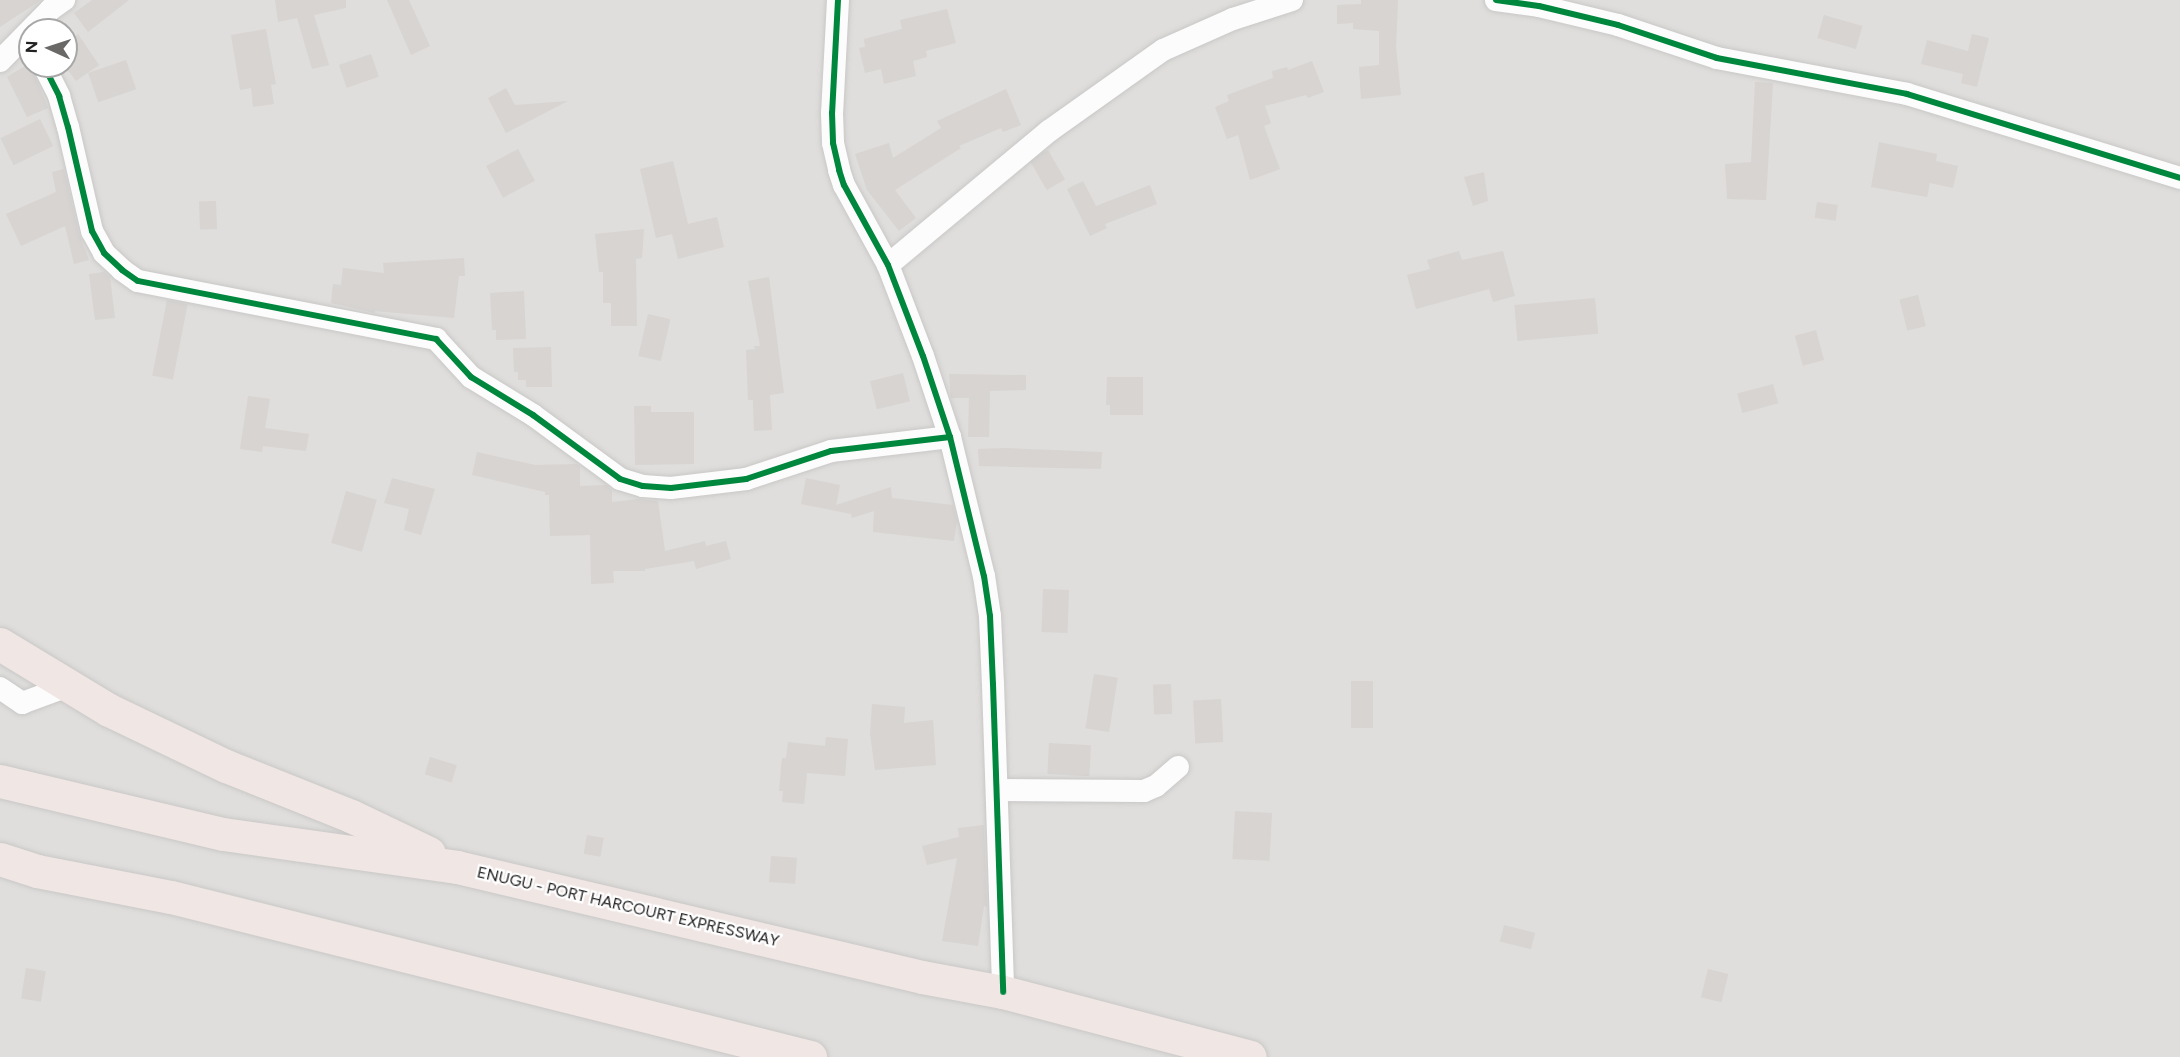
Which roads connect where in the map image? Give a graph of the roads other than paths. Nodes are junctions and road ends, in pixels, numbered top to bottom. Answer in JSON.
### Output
{"nodes":[{"id":1,"x":64,"y":0,"type":"edge"},
{"id":2,"x":838,"y":0,"type":"edge"},
{"id":3,"x":1292,"y":0,"type":"edge"},
{"id":4,"x":1496,"y":0,"type":"edge"},
{"id":5,"x":46,"y":18,"type":"edge"},
{"id":6,"x":18,"y":46,"type":"edge"},
{"id":7,"x":0,"y":61,"type":"edge"},
{"id":8,"x":50,"y":78,"type":"edge"},
{"id":9,"x":2180,"y":178,"type":"edge"},
{"id":10,"x":888,"y":265,"type":"junction"},
{"id":11,"x":950,"y":437,"type":"junction"},
{"id":12,"x":0,"y":644,"type":"edge"},
{"id":13,"x":68,"y":686,"type":"junction"},
{"id":14,"x":0,"y":688,"type":"edge"},
{"id":15,"x":1178,"y":767,"type":"dead end"},
{"id":16,"x":0,"y":781,"type":"edge"},
{"id":17,"x":998,"y":790,"type":"junction"},
{"id":18,"x":0,"y":859,"type":"edge"},
{"id":19,"x":457,"y":867,"type":"junction"},
{"id":20,"x":0,"y":870,"type":"edge"},
{"id":21,"x":37,"y":872,"type":"junction"},
{"id":22,"x":1003,"y":992,"type":"junction"},
{"id":23,"x":810,"y":1057,"type":"edge"},
{"id":24,"x":1250,"y":1057,"type":"edge"}],
"edges":[{"from":1,"to":5,"type":"street"},
{"from":2,"to":10,"type":"street"},
{"from":3,"to":10,"type":"street"},
{"from":4,"to":9,"type":"street"},
{"from":6,"to":7,"type":"street"},
{"from":8,"to":11,"type":"street"},
{"from":10,"to":11,"type":"street"},
{"from":11,"to":17,"type":"street"},
{"from":12,"to":13,"type":"highway"},
{"from":13,"to":14,"type":"street"},
{"from":13,"to":19,"type":"highway"},
{"from":15,"to":17,"type":"street"},
{"from":16,"to":19,"type":"highway","name":"ENUGU - PORT HARCOURT EXPRESSWAY"},
{"from":17,"to":22,"type":"street"},
{"from":18,"to":21,"type":"highway"},
{"from":19,"to":22,"type":"highway","name":"ENUGU - PORT HARCOURT EXPRESSWAY"},
{"from":20,"to":21,"type":"highway"},
{"from":21,"to":23,"type":"highway"},
{"from":22,"to":24,"type":"highway","name":"ENUGU - PORT HARCOURT EXPRESSWAY"}]}
